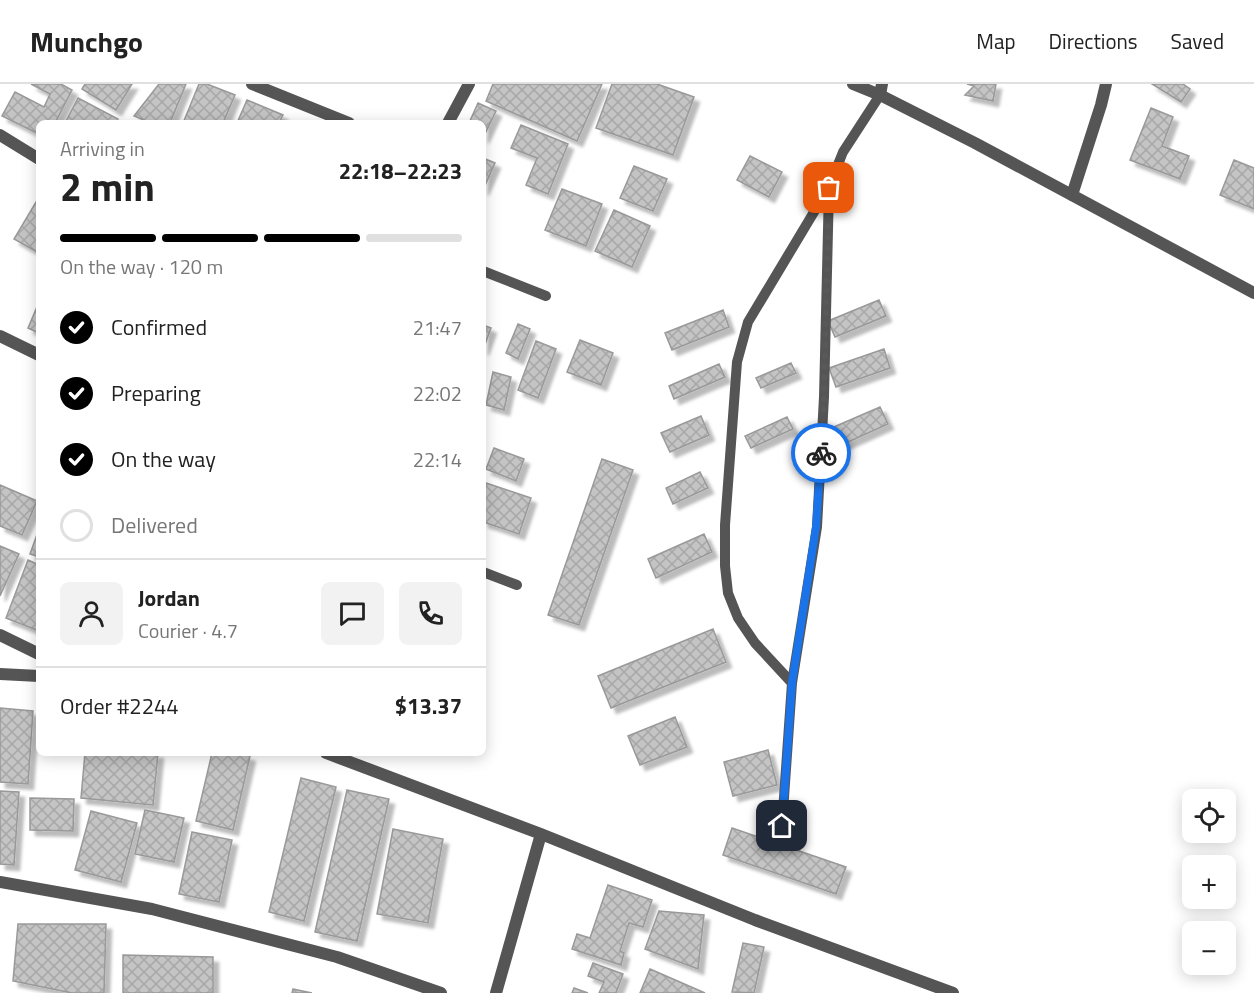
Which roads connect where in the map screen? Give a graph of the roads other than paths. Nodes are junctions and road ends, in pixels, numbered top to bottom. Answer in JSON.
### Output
{"nodes":[{"id":1,"x":252,"y":84,"type":"edge"},
{"id":2,"x":469,"y":84,"type":"edge"},
{"id":3,"x":853,"y":84,"type":"edge"},
{"id":4,"x":1106,"y":84,"type":"edge"},
{"id":5,"x":881,"y":89,"type":"edge"},
{"id":6,"x":342,"y":120,"type":"edge"},
{"id":7,"x":450,"y":120,"type":"edge"},
{"id":8,"x":0,"y":135,"type":"edge"},
{"id":9,"x":36,"y":157,"type":"edge"},
{"id":10,"x":829,"y":188,"type":"junction"},
{"id":11,"x":1072,"y":195,"type":"junction"},
{"id":12,"x":486,"y":272,"type":"edge"},
{"id":13,"x":1254,"y":293,"type":"edge"},
{"id":14,"x":546,"y":296,"type":"dead end"},
{"id":15,"x":0,"y":336,"type":"edge"},
{"id":16,"x":36,"y":354,"type":"edge"},
{"id":17,"x":486,"y":573,"type":"edge"},
{"id":18,"x":517,"y":585,"type":"dead end"},
{"id":19,"x":0,"y":635,"type":"edge"},
{"id":20,"x":36,"y":653,"type":"edge"},
{"id":21,"x":0,"y":674,"type":"edge"},
{"id":22,"x":36,"y":676,"type":"edge"},
{"id":23,"x":792,"y":683,"type":"junction"},
{"id":24,"x":334,"y":756,"type":"edge"},
{"id":25,"x":782,"y":826,"type":"dead end"},
{"id":26,"x":541,"y":834,"type":"junction"},
{"id":27,"x":0,"y":882,"type":"edge"},
{"id":28,"x":441,"y":993,"type":"edge"},
{"id":29,"x":496,"y":993,"type":"edge"},
{"id":30,"x":953,"y":993,"type":"edge"}],
"edges":[{"from":1,"to":6,"type":"street"},
{"from":2,"to":7,"type":"street"},
{"from":3,"to":5,"type":"street"},
{"from":4,"to":11,"type":"street"},
{"from":5,"to":10,"type":"lane"},
{"from":5,"to":11,"type":"street"},
{"from":8,"to":9,"type":"street"},
{"from":10,"to":23,"type":"lane"},
{"from":10,"to":23,"type":"lane"},
{"from":11,"to":13,"type":"street"},
{"from":12,"to":14,"type":"lane"},
{"from":15,"to":16,"type":"street"},
{"from":17,"to":18,"type":"lane"},
{"from":19,"to":20,"type":"street"},
{"from":21,"to":22,"type":"street"},
{"from":23,"to":25,"type":"lane"},
{"from":24,"to":26,"type":"street"},
{"from":26,"to":29,"type":"street"},
{"from":26,"to":30,"type":"street"},
{"from":27,"to":28,"type":"street"}]}
